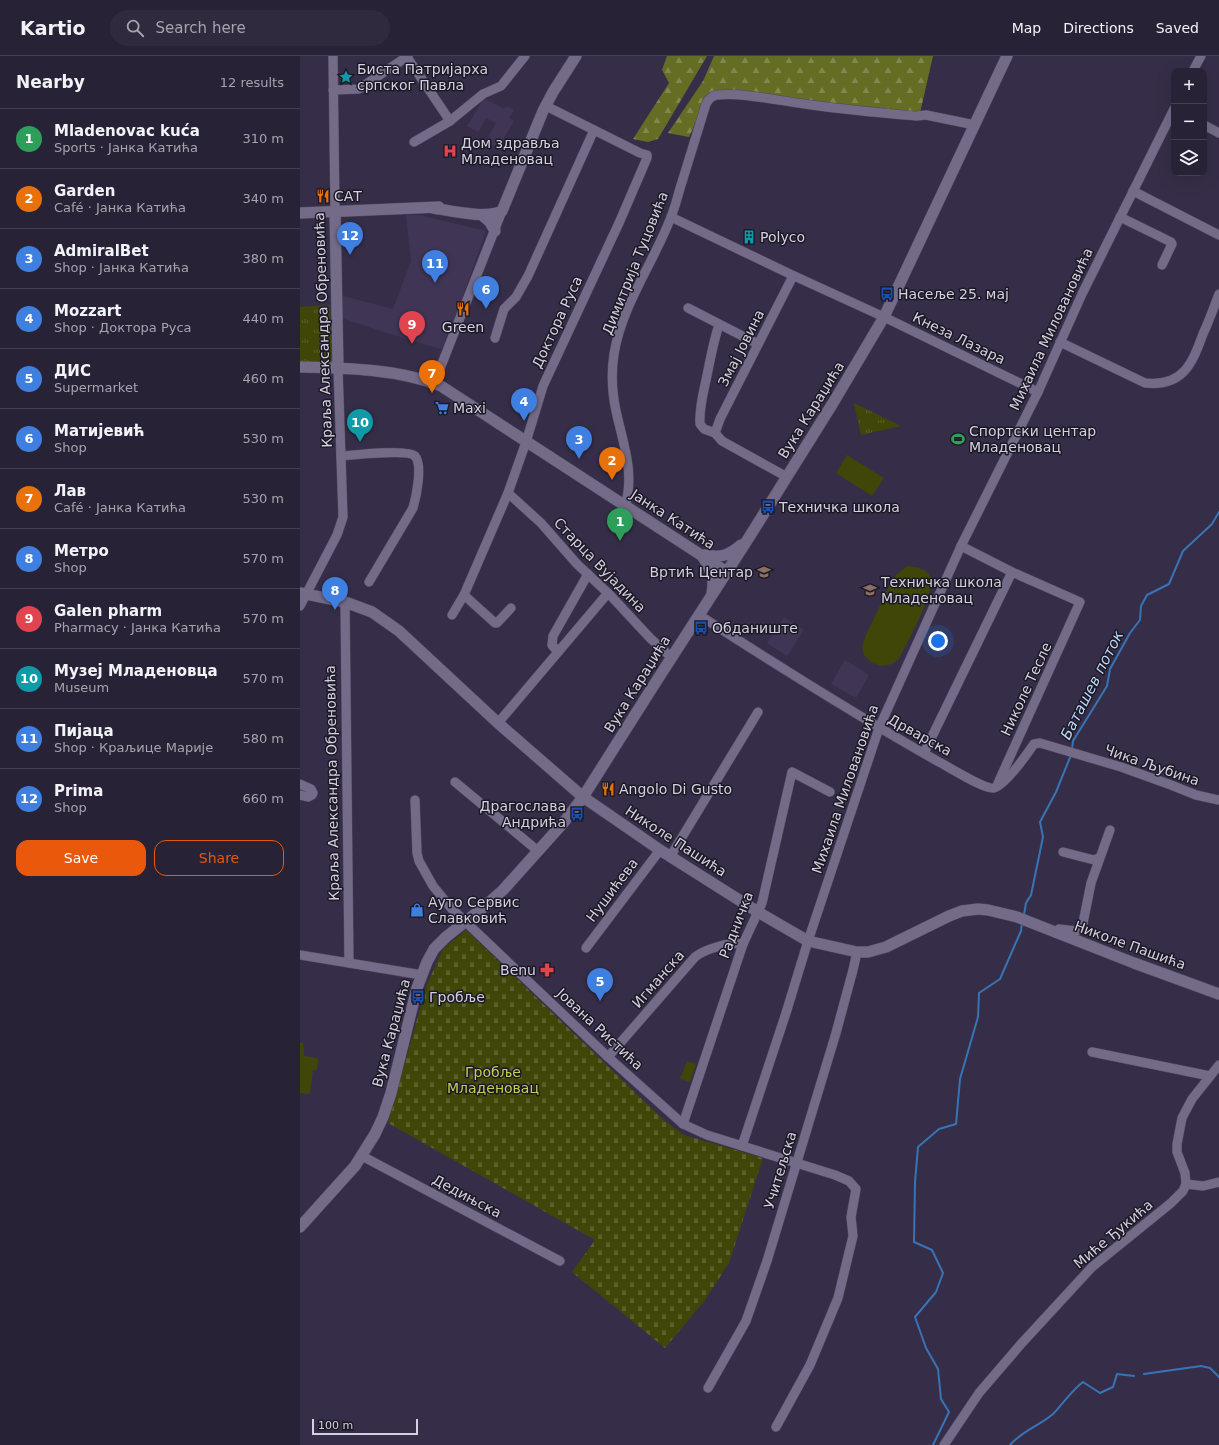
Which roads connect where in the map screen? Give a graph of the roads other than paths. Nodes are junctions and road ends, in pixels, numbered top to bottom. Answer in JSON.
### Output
{"nodes":[{"id":1,"x":333,"y":56,"type":"edge"},
{"id":2,"x":407,"y":56,"type":"edge"},
{"id":3,"x":525,"y":56,"type":"edge"},
{"id":4,"x":576,"y":56,"type":"edge"},
{"id":5,"x":1007,"y":56,"type":"edge"},
{"id":6,"x":1201,"y":56,"type":"edge"},
{"id":7,"x":1195,"y":68,"type":"edge"},
{"id":8,"x":333,"y":90,"type":"junction"},
{"id":9,"x":546,"y":106,"type":"junction"},
{"id":10,"x":1171,"y":117,"type":"edge"},
{"id":11,"x":450,"y":121,"type":"junction"},
{"id":12,"x":975,"y":125,"type":"junction"},
{"id":13,"x":1207,"y":127,"type":"edge"},
{"id":14,"x":594,"y":130,"type":"junction"},
{"id":15,"x":1219,"y":133,"type":"edge"},
{"id":16,"x":414,"y":142,"type":"dead end"},
{"id":17,"x":1133,"y":191,"type":"junction"},
{"id":18,"x":433,"y":208,"type":"junction"},
{"id":19,"x":503,"y":208,"type":"junction"},
{"id":20,"x":335,"y":211,"type":"junction"},
{"id":21,"x":300,"y":213,"type":"edge"},
{"id":22,"x":482,"y":215,"type":"junction"},
{"id":23,"x":671,"y":217,"type":"junction"},
{"id":24,"x":1120,"y":217,"type":"junction"},
{"id":25,"x":495,"y":231,"type":"junction"},
{"id":26,"x":1219,"y":235,"type":"edge"},
{"id":27,"x":1162,"y":265,"type":"dead end"},
{"id":28,"x":793,"y":276,"type":"junction"},
{"id":29,"x":1219,"y":294,"type":"edge"},
{"id":30,"x":688,"y":308,"type":"dead end"},
{"id":31,"x":884,"y":317,"type":"junction"},
{"id":32,"x":719,"y":325,"type":"junction"},
{"id":33,"x":495,"y":338,"type":"dead end"},
{"id":34,"x":1060,"y":342,"type":"junction"},
{"id":35,"x":758,"y":344,"type":"junction"},
{"id":36,"x":300,"y":367,"type":"edge"},
{"id":37,"x":338,"y":368,"type":"junction"},
{"id":38,"x":434,"y":384,"type":"junction"},
{"id":39,"x":1038,"y":392,"type":"junction"},
{"id":40,"x":715,"y":433,"type":"junction"},
{"id":41,"x":526,"y":442,"type":"junction"},
{"id":42,"x":342,"y":456,"type":"junction"},
{"id":43,"x":787,"y":477,"type":"junction"},
{"id":44,"x":508,"y":493,"type":"junction"},
{"id":45,"x":624,"y":506,"type":"junction"},
{"id":46,"x":748,"y":539,"type":"junction"},
{"id":47,"x":961,"y":546,"type":"junction"},
{"id":48,"x":701,"y":555,"type":"junction"},
{"id":49,"x":727,"y":572,"type":"junction"},
{"id":50,"x":1012,"y":572,"type":"junction"},
{"id":51,"x":588,"y":574,"type":"junction"},
{"id":52,"x":370,"y":582,"type":"dead end"},
{"id":53,"x":303,"y":594,"type":"edge"},
{"id":54,"x":608,"y":594,"type":"junction"},
{"id":55,"x":712,"y":594,"type":"junction"},
{"id":56,"x":464,"y":595,"type":"junction"},
{"id":57,"x":345,"y":602,"type":"junction"},
{"id":58,"x":300,"y":606,"type":"edge"},
{"id":59,"x":511,"y":608,"type":"dead end"},
{"id":60,"x":452,"y":615,"type":"dead end"},
{"id":61,"x":699,"y":615,"type":"junction"},
{"id":62,"x":558,"y":652,"type":"junction"},
{"id":63,"x":671,"y":657,"type":"junction"},
{"id":64,"x":758,"y":712,"type":"dead end"},
{"id":65,"x":498,"y":723,"type":"junction"},
{"id":66,"x":879,"y":728,"type":"junction"},
{"id":67,"x":924,"y":753,"type":"junction"},
{"id":68,"x":455,"y":782,"type":"dead end"},
{"id":69,"x":300,"y":784,"type":"edge"},
{"id":70,"x":996,"y":786,"type":"junction"},
{"id":71,"x":830,"y":792,"type":"dead end"},
{"id":72,"x":300,"y":794,"type":"edge"},
{"id":73,"x":584,"y":797,"type":"junction"},
{"id":74,"x":415,"y":800,"type":"dead end"},
{"id":75,"x":1219,"y":800,"type":"edge"},
{"id":76,"x":1110,"y":830,"type":"dead end"},
{"id":77,"x":660,"y":850,"type":"junction"},
{"id":78,"x":538,"y":851,"type":"junction"},
{"id":79,"x":1063,"y":852,"type":"dead end"},
{"id":80,"x":670,"y":857,"type":"junction"},
{"id":81,"x":1099,"y":858,"type":"junction"},
{"id":82,"x":758,"y":912,"type":"junction"},
{"id":83,"x":465,"y":922,"type":"junction"},
{"id":84,"x":1055,"y":933,"type":"junction"},
{"id":85,"x":808,"y":942,"type":"junction"},
{"id":86,"x":743,"y":944,"type":"junction"},
{"id":87,"x":586,"y":948,"type":"dead end"},
{"id":88,"x":857,"y":952,"type":"junction"},
{"id":89,"x":300,"y":955,"type":"edge"},
{"id":90,"x":349,"y":963,"type":"junction"},
{"id":91,"x":422,"y":976,"type":"junction"},
{"id":92,"x":1219,"y":994,"type":"edge"},
{"id":93,"x":1092,"y":1052,"type":"dead end"},
{"id":94,"x":608,"y":1057,"type":"junction"},
{"id":95,"x":1219,"y":1065,"type":"edge"},
{"id":96,"x":1210,"y":1076,"type":"junction"},
{"id":97,"x":683,"y":1124,"type":"junction"},
{"id":98,"x":742,"y":1146,"type":"junction"},
{"id":99,"x":362,"y":1156,"type":"junction"},
{"id":100,"x":796,"y":1163,"type":"junction"},
{"id":101,"x":1219,"y":1182,"type":"edge"},
{"id":102,"x":1186,"y":1184,"type":"junction"},
{"id":103,"x":300,"y":1227,"type":"edge"},
{"id":104,"x":560,"y":1261,"type":"dead end"},
{"id":105,"x":708,"y":1388,"type":"dead end"},
{"id":106,"x":776,"y":1428,"type":"dead end"},
{"id":107,"x":944,"y":1445,"type":"edge"}],
"edges":[{"from":1,"to":8,"type":"street","name":"Краља Александра Обреновића"},
{"from":2,"to":8,"type":"street"},
{"from":2,"to":11,"type":"street"},
{"from":3,"to":11,"type":"street"},
{"from":4,"to":9,"type":"street"},
{"from":5,"to":12,"type":"street","name":"Вука Караџића"},
{"from":6,"to":7,"type":"street"},
{"from":8,"to":20,"type":"street","name":"Краља Александра Обреновића"},
{"from":9,"to":14,"type":"street"},
{"from":9,"to":19,"type":"street"},
{"from":10,"to":17,"type":"street","name":"Михаила Миловановића"},
{"from":11,"to":16,"type":"street"},
{"from":12,"to":23,"type":"street","name":"Димитрија Туцовића"},
{"from":12,"to":31,"type":"street","name":"Вука Караџића"},
{"from":13,"to":15,"type":"street"},
{"from":14,"to":33,"type":"street"},
{"from":14,"to":41,"type":"street","name":"Доктора Руса"},
{"from":17,"to":24,"type":"street","name":"Михаила Миловановића"},
{"from":17,"to":26,"type":"street"},
{"from":18,"to":19,"type":"street"},
{"from":18,"to":20,"type":"street"},
{"from":18,"to":22,"type":"street"},
{"from":19,"to":22,"type":"street"},
{"from":19,"to":25,"type":"street"},
{"from":20,"to":21,"type":"street"},
{"from":20,"to":37,"type":"street","name":"Краља Александра Обреновића"},
{"from":22,"to":25,"type":"street"},
{"from":23,"to":28,"type":"street","name":"Кнеза Лазара"},
{"from":23,"to":45,"type":"street","name":"Димитрија Туцовића"},
{"from":24,"to":27,"type":"street"},
{"from":24,"to":34,"type":"street","name":"Михаила Миловановића"},
{"from":25,"to":38,"type":"street"},
{"from":28,"to":31,"type":"street","name":"Кнеза Лазара"},
{"from":28,"to":35,"type":"street","name":"Змај Јовина"},
{"from":29,"to":34,"type":"street"},
{"from":30,"to":32,"type":"street"},
{"from":31,"to":39,"type":"street","name":"Кнеза Лазара"},
{"from":31,"to":43,"type":"street","name":"Вука Караџића"},
{"from":32,"to":35,"type":"street"},
{"from":32,"to":40,"type":"street"},
{"from":34,"to":39,"type":"street","name":"Михаила Миловановића"},
{"from":35,"to":40,"type":"street","name":"Змај Јовина"},
{"from":36,"to":37,"type":"street","name":"Јанка Катића"},
{"from":37,"to":38,"type":"street","name":"Јанка Катића"},
{"from":37,"to":42,"type":"street","name":"Краља Александра Обреновића"},
{"from":38,"to":41,"type":"street","name":"Јанка Катића"},
{"from":39,"to":47,"type":"street","name":"Михаила Миловановића"},
{"from":40,"to":43,"type":"street"},
{"from":41,"to":44,"type":"street","name":"Доктора Руса"},
{"from":41,"to":45,"type":"street","name":"Јанка Катића"},
{"from":42,"to":52,"type":"street"},
{"from":42,"to":53,"type":"street","name":"Краља Александра Обреновића"},
{"from":43,"to":46,"type":"street","name":"Вука Караџића"},
{"from":44,"to":51,"type":"street","name":"Старца Вујадина"},
{"from":44,"to":56,"type":"street","name":"Доктора Руса"},
{"from":45,"to":48,"type":"street","name":"Јанка Катића"},
{"from":46,"to":48,"type":"street"},
{"from":46,"to":49,"type":"street","name":"Вука Караџића"},
{"from":47,"to":50,"type":"street"},
{"from":47,"to":66,"type":"street","name":"Михаила Миловановића"},
{"from":48,"to":49,"type":"street","name":"Јанка Катића"},
{"from":48,"to":55,"type":"street"},
{"from":49,"to":55,"type":"street","name":"Вука Караџића"},
{"from":50,"to":67,"type":"street"},
{"from":50,"to":70,"type":"street","name":"Николе Тесле"},
{"from":51,"to":54,"type":"street","name":"Старца Вујадина"},
{"from":51,"to":62,"type":"street"},
{"from":53,"to":57,"type":"street","name":"Николе Пашића"},
{"from":53,"to":58,"type":"street","name":"Краља Александра Обреновића"},
{"from":54,"to":62,"type":"street"},
{"from":54,"to":63,"type":"street","name":"Старца Вујадина"},
{"from":55,"to":61,"type":"street","name":"Вука Караџића"},
{"from":56,"to":59,"type":"street"},
{"from":56,"to":60,"type":"street","name":"Доктора Руса"},
{"from":57,"to":65,"type":"street","name":"Николе Пашића"},
{"from":57,"to":90,"type":"street","name":"Краља Александра Обреновића"},
{"from":61,"to":63,"type":"street","name":"Вука Караџића"},
{"from":61,"to":66,"type":"street","name":"Дрварска"},
{"from":62,"to":65,"type":"street"},
{"from":63,"to":73,"type":"street","name":"Вука Караџића"},
{"from":64,"to":80,"type":"street"},
{"from":65,"to":73,"type":"street","name":"Николе Пашића"},
{"from":66,"to":67,"type":"street","name":"Дрварска"},
{"from":66,"to":85,"type":"street","name":"Михаила Миловановића"},
{"from":67,"to":70,"type":"street","name":"Дрварска"},
{"from":68,"to":78,"type":"street"},
{"from":69,"to":72,"type":"street"},
{"from":70,"to":75,"type":"street","name":"Чика Љубина"},
{"from":71,"to":82,"type":"street","name":"Радничка"},
{"from":73,"to":77,"type":"street","name":"Николе Пашића"},
{"from":73,"to":78,"type":"street","name":"Вука Караџића"},
{"from":74,"to":83,"type":"street","name":"Јована Ристића"},
{"from":76,"to":81,"type":"street"},
{"from":77,"to":80,"type":"street","name":"Николе Пашића"},
{"from":77,"to":87,"type":"street","name":"Нушићева"},
{"from":78,"to":83,"type":"street","name":"Вука Караџића"},
{"from":79,"to":81,"type":"street"},
{"from":80,"to":82,"type":"street","name":"Николе Пашића"},
{"from":81,"to":84,"type":"street"},
{"from":82,"to":85,"type":"street","name":"Николе Пашића"},
{"from":82,"to":86,"type":"street","name":"Радничка"},
{"from":83,"to":91,"type":"street","name":"Вука Караџића"},
{"from":83,"to":94,"type":"street","name":"Јована Ристића"},
{"from":84,"to":88,"type":"street","name":"Николе Пашића"},
{"from":84,"to":92,"type":"street","name":"Николе Пашића"},
{"from":85,"to":88,"type":"street","name":"Николе Пашића"},
{"from":85,"to":98,"type":"street","name":"Михаила Миловановића"},
{"from":86,"to":94,"type":"street","name":"Игманска"},
{"from":86,"to":97,"type":"street","name":"Радничка"},
{"from":88,"to":100,"type":"street","name":"Учитељска"},
{"from":89,"to":90,"type":"street"},
{"from":90,"to":91,"type":"street"},
{"from":91,"to":99,"type":"street","name":"Вука Караџића"},
{"from":93,"to":96,"type":"street"},
{"from":94,"to":97,"type":"street","name":"Јована Ристића"},
{"from":95,"to":96,"type":"street"},
{"from":96,"to":102,"type":"street"},
{"from":97,"to":98,"type":"street","name":"Јована Ристића"},
{"from":98,"to":100,"type":"street","name":"Јована Ристића"},
{"from":99,"to":103,"type":"street","name":"Вука Караџића"},
{"from":99,"to":104,"type":"street","name":"Дедињска"},
{"from":100,"to":105,"type":"street","name":"Учитељска"},
{"from":100,"to":106,"type":"street","name":"Јована Ристића"},
{"from":101,"to":102,"type":"street"},
{"from":102,"to":107,"type":"street","name":"Миће Ђукића"}]}
